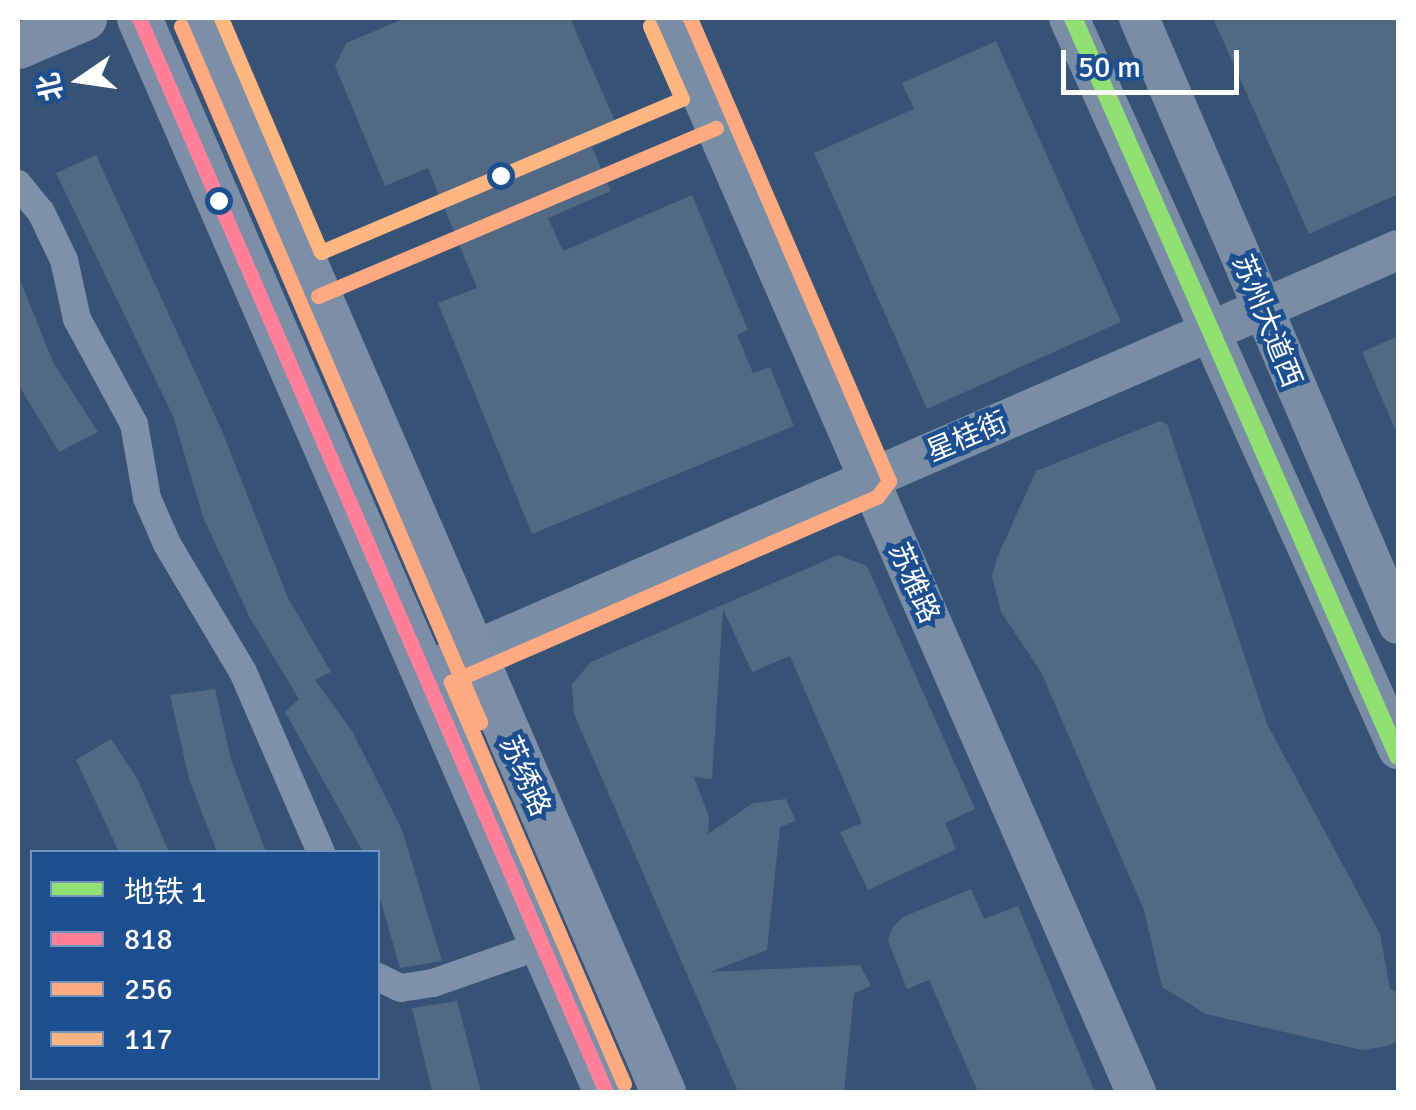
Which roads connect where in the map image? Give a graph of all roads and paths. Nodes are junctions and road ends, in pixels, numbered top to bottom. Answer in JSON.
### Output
{"nodes":[{"id":1,"x":84,"y":18,"type":"edge"},
{"id":2,"x":139,"y":18,"type":"edge"},
{"id":3,"x":198,"y":18,"type":"edge"},
{"id":4,"x":668,"y":18,"type":"edge"},
{"id":5,"x":1069,"y":18,"type":"edge"},
{"id":6,"x":1138,"y":18,"type":"edge"},
{"id":7,"x":18,"y":46,"type":"edge"},
{"id":8,"x":18,"y":184,"type":"edge"},
{"id":9,"x":1398,"y":250,"type":"edge"},
{"id":10,"x":1259,"y":310,"type":"junction"},
{"id":11,"x":1212,"y":330,"type":"junction"},
{"id":12,"x":869,"y":479,"type":"junction"},
{"id":13,"x":1398,"y":624,"type":"edge"},
{"id":14,"x":470,"y":652,"type":"junction"},
{"id":15,"x":425,"y":672,"type":"junction"},
{"id":16,"x":1398,"y":749,"type":"edge"},
{"id":17,"x":319,"y":850,"type":"edge"},
{"id":18,"x":542,"y":946,"type":"junction"},
{"id":19,"x":380,"y":978,"type":"edge"},
{"id":20,"x":606,"y":1092,"type":"edge"},
{"id":21,"x":663,"y":1092,"type":"edge"},
{"id":22,"x":1136,"y":1092,"type":"edge"}],
"edges":[{"from":1,"to":7,"type":"main road"},
{"from":2,"to":15,"type":"main road","name":"苏绣路"},
{"from":3,"to":14,"type":"main road","name":"苏绣路"},
{"from":4,"to":12,"type":"street","name":"苏雅路"},
{"from":5,"to":11,"type":"street","name":"苏州大道西"},
{"from":6,"to":10,"type":"street","name":"苏州大道西"},
{"from":8,"to":17,"type":"street"},
{"from":9,"to":10,"type":"street","name":"星桂街"},
{"from":10,"to":11,"type":"street","name":"星桂街"},
{"from":10,"to":13,"type":"street","name":"苏州大道西"},
{"from":11,"to":12,"type":"street","name":"星桂街"},
{"from":11,"to":16,"type":"street","name":"苏州大道西"},
{"from":12,"to":14,"type":"street","name":"星桂街"},
{"from":12,"to":22,"type":"street","name":"苏雅路"},
{"from":14,"to":15,"type":"street","name":"星桂街"},
{"from":14,"to":21,"type":"main road","name":"苏绣路"},
{"from":15,"to":18,"type":"main road","name":"苏绣路"},
{"from":18,"to":19,"type":"street"},
{"from":18,"to":20,"type":"main road","name":"苏绣路"}]}
